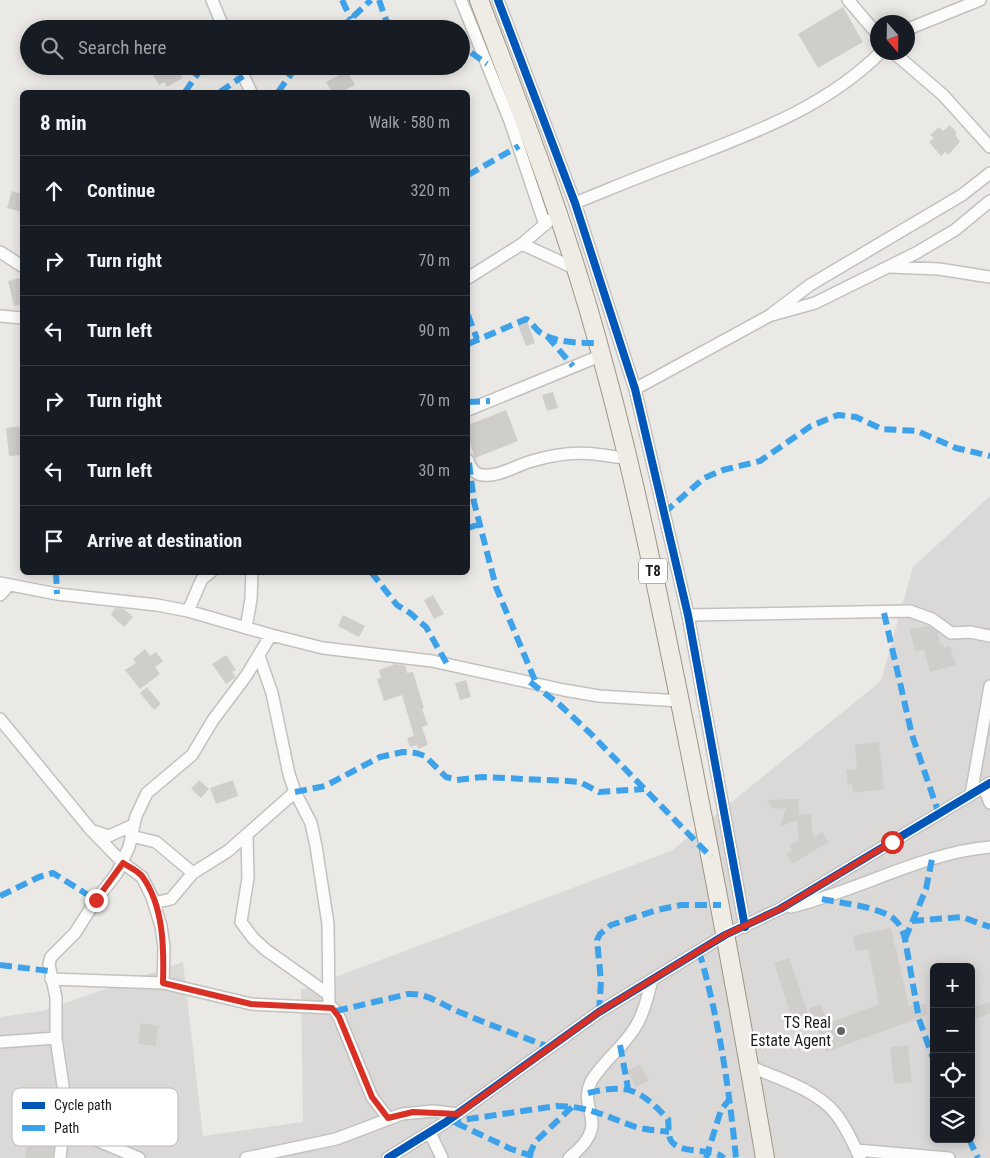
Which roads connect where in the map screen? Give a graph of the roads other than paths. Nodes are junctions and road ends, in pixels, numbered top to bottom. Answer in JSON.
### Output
{"nodes":[{"id":1,"x":212,"y":0,"type":"edge"},
{"id":2,"x":461,"y":0,"type":"edge"},
{"id":3,"x":479,"y":0,"type":"edge"},
{"id":4,"x":498,"y":0,"type":"edge"},
{"id":5,"x":848,"y":0,"type":"edge"},
{"id":6,"x":980,"y":0,"type":"edge"},
{"id":7,"x":220,"y":20,"type":"edge"},
{"id":8,"x":469,"y":20,"type":"edge"},
{"id":9,"x":470,"y":22,"type":"edge"},
{"id":10,"x":870,"y":25,"type":"edge"},
{"id":11,"x":915,"y":27,"type":"edge"},
{"id":12,"x":872,"y":60,"type":"edge"},
{"id":13,"x":902,"y":60,"type":"edge"},
{"id":14,"x":243,"y":75,"type":"edge"},
{"id":15,"x":250,"y":90,"type":"edge"},
{"id":16,"x":990,"y":147,"type":"edge"},
{"id":17,"x":990,"y":174,"type":"edge"},
{"id":18,"x":990,"y":201,"type":"edge"},
{"id":19,"x":575,"y":203,"type":"junction"},
{"id":20,"x":551,"y":220,"type":"junction"},
{"id":21,"x":522,"y":244,"type":"junction"},
{"id":22,"x":0,"y":252,"type":"edge"},
{"id":23,"x":20,"y":265,"type":"edge"},
{"id":24,"x":888,"y":267,"type":"junction"},
{"id":25,"x":576,"y":268,"type":"junction"},
{"id":26,"x":470,"y":277,"type":"edge"},
{"id":27,"x":990,"y":277,"type":"edge"},
{"id":28,"x":0,"y":316,"type":"edge"},
{"id":29,"x":769,"y":316,"type":"junction"},
{"id":30,"x":20,"y":318,"type":"edge"},
{"id":31,"x":602,"y":355,"type":"junction"},
{"id":32,"x":635,"y":390,"type":"junction"},
{"id":33,"x":470,"y":409,"type":"edge"},
{"id":34,"x":628,"y":459,"type":"junction"},
{"id":35,"x":470,"y":463,"type":"edge"},
{"id":36,"x":207,"y":575,"type":"edge"},
{"id":37,"x":252,"y":575,"type":"edge"},
{"id":38,"x":4,"y":584,"type":"edge"},
{"id":39,"x":0,"y":595,"type":"edge"},
{"id":40,"x":188,"y":611,"type":"junction"},
{"id":41,"x":688,"y":615,"type":"junction"},
{"id":42,"x":246,"y":628,"type":"junction"},
{"id":43,"x":271,"y":635,"type":"junction"},
{"id":44,"x":990,"y":636,"type":"edge"},
{"id":45,"x":259,"y":656,"type":"junction"},
{"id":46,"x":990,"y":686,"type":"edge"},
{"id":47,"x":680,"y":701,"type":"junction"},
{"id":48,"x":0,"y":719,"type":"edge"},
{"id":49,"x":987,"y":785,"type":"edge"},
{"id":50,"x":295,"y":792,"type":"junction"},
{"id":51,"x":971,"y":795,"type":"junction"},
{"id":52,"x":990,"y":803,"type":"edge"},
{"id":53,"x":91,"y":830,"type":"junction"},
{"id":54,"x":132,"y":830,"type":"junction"},
{"id":55,"x":247,"y":836,"type":"junction"},
{"id":56,"x":990,"y":847,"type":"edge"},
{"id":57,"x":123,"y":863,"type":"junction"},
{"id":58,"x":193,"y":872,"type":"junction"},
{"id":59,"x":154,"y":903,"type":"junction"},
{"id":60,"x":780,"y":909,"type":"junction"},
{"id":61,"x":745,"y":927,"type":"junction"},
{"id":62,"x":725,"y":935,"type":"junction"},
{"id":63,"x":51,"y":979,"type":"junction"},
{"id":64,"x":652,"y":980,"type":"junction"},
{"id":65,"x":163,"y":983,"type":"junction"},
{"id":66,"x":328,"y":994,"type":"junction"},
{"id":67,"x":328,"y":1006,"type":"junction"},
{"id":68,"x":56,"y":1038,"type":"junction"},
{"id":69,"x":0,"y":1042,"type":"edge"},
{"id":70,"x":749,"y":1066,"type":"junction"},
{"id":71,"x":64,"y":1088,"type":"edge"},
{"id":72,"x":458,"y":1114,"type":"junction"},
{"id":73,"x":388,"y":1118,"type":"junction"},
{"id":74,"x":430,"y":1133,"type":"junction"},
{"id":75,"x":110,"y":1146,"type":"edge"},
{"id":76,"x":858,"y":1154,"type":"edge"},
{"id":77,"x":139,"y":1158,"type":"edge"},
{"id":78,"x":246,"y":1158,"type":"edge"},
{"id":79,"x":388,"y":1158,"type":"edge"},
{"id":80,"x":442,"y":1158,"type":"edge"},
{"id":81,"x":569,"y":1158,"type":"edge"},
{"id":82,"x":765,"y":1158,"type":"edge"},
{"id":83,"x":949,"y":1158,"type":"edge"}],
"edges":[{"from":1,"to":7,"type":"street"},
{"from":2,"to":8,"type":"street"},
{"from":3,"to":20,"type":"main road","number":"T8"},
{"from":4,"to":19,"type":"street"},
{"from":5,"to":10,"type":"street"},
{"from":6,"to":11,"type":"street"},
{"from":9,"to":20,"type":"street"},
{"from":12,"to":19,"type":"street"},
{"from":13,"to":16,"type":"street"},
{"from":14,"to":15,"type":"street"},
{"from":17,"to":29,"type":"street"},
{"from":18,"to":24,"type":"street"},
{"from":19,"to":32,"type":"street"},
{"from":20,"to":21,"type":"street"},
{"from":20,"to":25,"type":"main road","number":"T8"},
{"from":21,"to":25,"type":"street"},
{"from":21,"to":26,"type":"street"},
{"from":22,"to":23,"type":"street"},
{"from":24,"to":27,"type":"street"},
{"from":24,"to":29,"type":"street"},
{"from":25,"to":31,"type":"main road","number":"T8"},
{"from":28,"to":30,"type":"street"},
{"from":29,"to":32,"type":"street"},
{"from":31,"to":33,"type":"street"},
{"from":31,"to":34,"type":"main road","number":"T8"},
{"from":32,"to":41,"type":"street"},
{"from":34,"to":35,"type":"street"},
{"from":34,"to":47,"type":"main road","number":"T8"},
{"from":36,"to":40,"type":"street"},
{"from":37,"to":42,"type":"street"},
{"from":38,"to":39,"type":"street"},
{"from":38,"to":40,"type":"street"},
{"from":40,"to":42,"type":"street"},
{"from":41,"to":44,"type":"street"},
{"from":41,"to":61,"type":"street"},
{"from":42,"to":43,"type":"street"},
{"from":43,"to":45,"type":"street"},
{"from":43,"to":47,"type":"street"},
{"from":45,"to":50,"type":"street"},
{"from":45,"to":54,"type":"street"},
{"from":46,"to":51,"type":"street"},
{"from":47,"to":62,"type":"main road","number":"T8"},
{"from":48,"to":53,"type":"street"},
{"from":49,"to":51,"type":"street"},
{"from":49,"to":52,"type":"street"},
{"from":50,"to":55,"type":"street"},
{"from":50,"to":66,"type":"street"},
{"from":51,"to":60,"type":"street"},
{"from":53,"to":54,"type":"street"},
{"from":53,"to":57,"type":"street"},
{"from":54,"to":57,"type":"street"},
{"from":54,"to":58,"type":"street"},
{"from":55,"to":58,"type":"street"},
{"from":55,"to":66,"type":"street"},
{"from":56,"to":60,"type":"street"},
{"from":57,"to":59,"type":"street"},
{"from":57,"to":63,"type":"street"},
{"from":58,"to":59,"type":"street"},
{"from":59,"to":65,"type":"street"},
{"from":60,"to":61,"type":"street"},
{"from":61,"to":62,"type":"street"},
{"from":62,"to":64,"type":"street"},
{"from":62,"to":70,"type":"main road","number":"T8"},
{"from":63,"to":65,"type":"street"},
{"from":63,"to":68,"type":"street"},
{"from":64,"to":72,"type":"street"},
{"from":64,"to":81,"type":"street"},
{"from":65,"to":67,"type":"street"},
{"from":66,"to":67,"type":"street"},
{"from":67,"to":73,"type":"street"},
{"from":68,"to":69,"type":"street"},
{"from":68,"to":71,"type":"street"},
{"from":70,"to":76,"type":"street"},
{"from":70,"to":82,"type":"main road","number":"T8"},
{"from":72,"to":73,"type":"street"},
{"from":72,"to":74,"type":"street"},
{"from":73,"to":78,"type":"street"},
{"from":74,"to":79,"type":"street"},
{"from":74,"to":80,"type":"street"},
{"from":75,"to":77,"type":"street"},
{"from":76,"to":83,"type":"street"}]}
